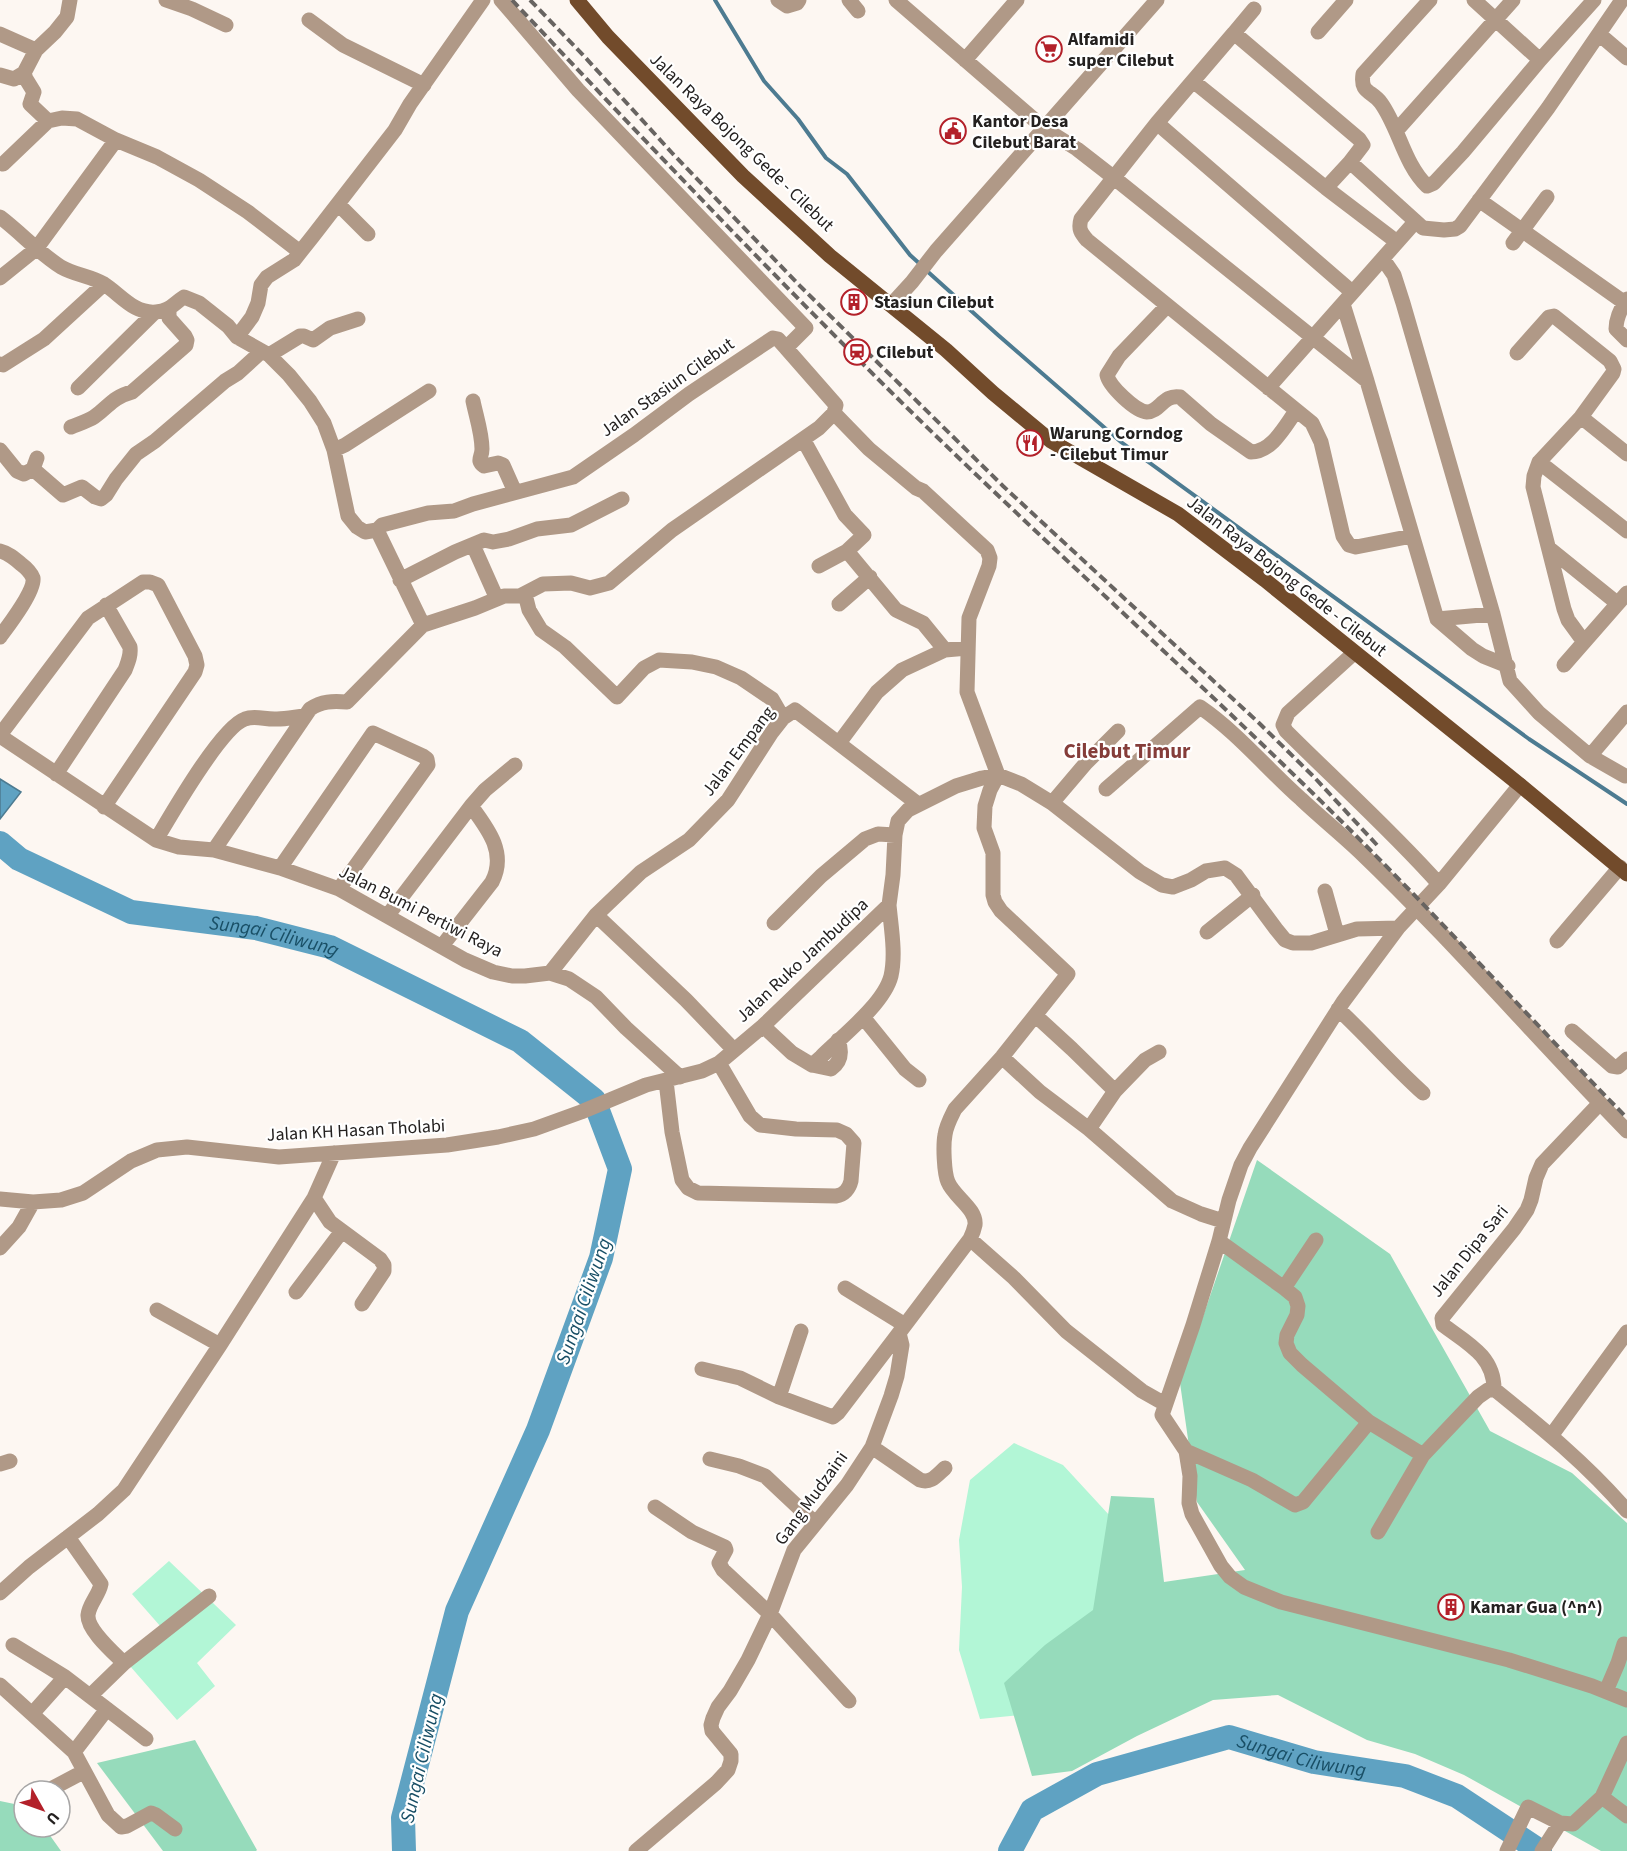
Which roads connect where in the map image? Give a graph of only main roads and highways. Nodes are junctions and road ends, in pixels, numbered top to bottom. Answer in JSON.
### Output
{"nodes":[{"id":1,"x":577,"y":0,"type":"edge"},
{"id":2,"x":1623,"y":871,"type":"edge"}],
"edges":[{"from":1,"to":2,"type":"main road","name":"Jalan Raya Bojong Gede - Cilebut"}]}
